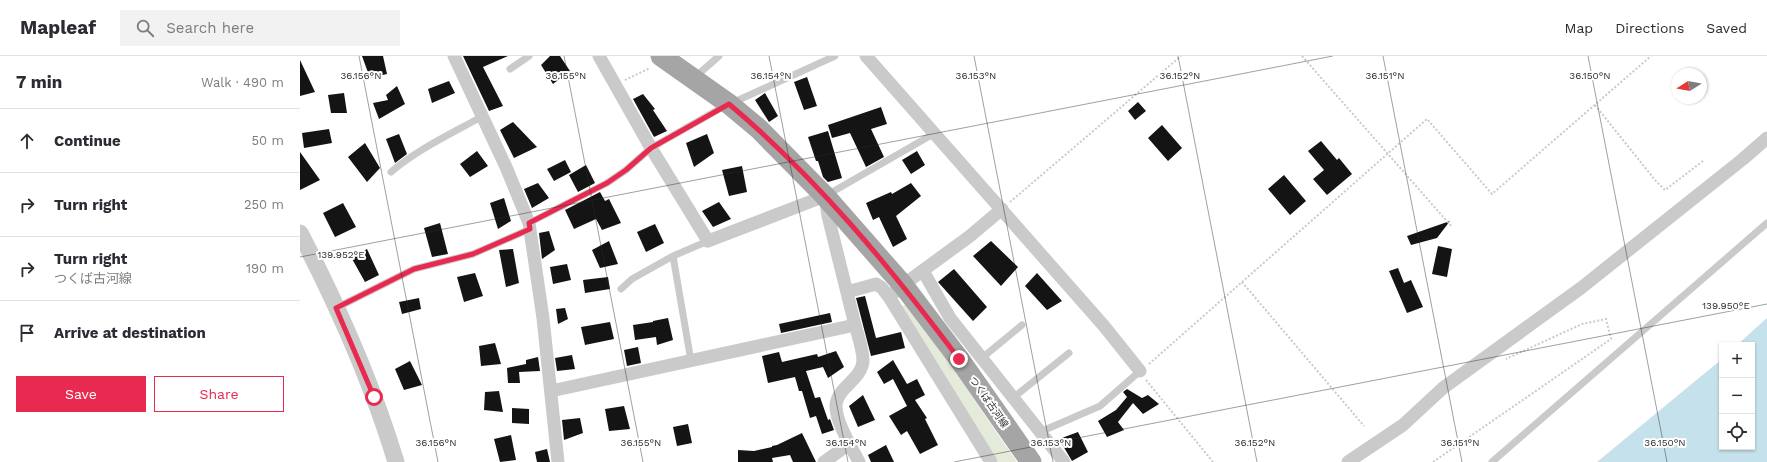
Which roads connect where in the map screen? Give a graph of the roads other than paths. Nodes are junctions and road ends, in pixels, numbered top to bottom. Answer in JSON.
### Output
{"nodes":[{"id":1,"x":454,"y":56,"type":"edge"},
{"id":2,"x":529,"y":56,"type":"edge"},
{"id":3,"x":599,"y":56,"type":"edge"},
{"id":4,"x":661,"y":56,"type":"edge"},
{"id":5,"x":719,"y":56,"type":"edge"},
{"id":6,"x":835,"y":56,"type":"edge"},
{"id":7,"x":866,"y":56,"type":"edge"},
{"id":8,"x":510,"y":69,"type":"dead end"},
{"id":9,"x":693,"y":78,"type":"junction"},
{"id":10,"x":729,"y":104,"type":"junction"},
{"id":11,"x":481,"y":117,"type":"junction"},
{"id":12,"x":935,"y":133,"type":"junction"},
{"id":13,"x":1767,"y":138,"type":"edge"},
{"id":14,"x":651,"y":148,"type":"junction"},
{"id":15,"x":392,"y":172,"type":"dead end"},
{"id":16,"x":825,"y":196,"type":"junction"},
{"id":17,"x":1002,"y":209,"type":"junction"},
{"id":18,"x":1767,"y":223,"type":"edge"},
{"id":19,"x":529,"y":226,"type":"junction"},
{"id":20,"x":300,"y":234,"type":"edge"},
{"id":21,"x":708,"y":241,"type":"junction"},
{"id":22,"x":673,"y":256,"type":"junction"},
{"id":23,"x":923,"y":271,"type":"junction"},
{"id":24,"x":621,"y":289,"type":"dead end"},
{"id":25,"x":896,"y":291,"type":"junction"},
{"id":26,"x":847,"y":292,"type":"junction"},
{"id":27,"x":336,"y":308,"type":"junction"},
{"id":28,"x":855,"y":325,"type":"junction"},
{"id":29,"x":1022,"y":325,"type":"dead end"},
{"id":30,"x":1069,"y":353,"type":"dead end"},
{"id":31,"x":982,"y":358,"type":"junction"},
{"id":32,"x":692,"y":361,"type":"junction"},
{"id":33,"x":1140,"y":372,"type":"joint"},
{"id":34,"x":551,"y":390,"type":"junction"},
{"id":35,"x":1013,"y":398,"type":"junction"},
{"id":36,"x":1040,"y":432,"type":"junction"},
{"id":37,"x":849,"y":444,"type":"junction"},
{"id":38,"x":396,"y":462,"type":"edge"},
{"id":39,"x":558,"y":462,"type":"edge"},
{"id":40,"x":824,"y":462,"type":"edge"},
{"id":41,"x":859,"y":462,"type":"edge"},
{"id":42,"x":991,"y":462,"type":"edge"},
{"id":43,"x":1031,"y":462,"type":"edge"},
{"id":44,"x":1064,"y":462,"type":"edge"},
{"id":45,"x":1348,"y":462,"type":"edge"},
{"id":46,"x":1492,"y":462,"type":"edge"}],
"edges":[{"from":1,"to":11,"type":"street"},
{"from":2,"to":8,"type":"lane"},
{"from":3,"to":14,"type":"street"},
{"from":4,"to":9,"type":"main road","name":"つくば古河線"},
{"from":5,"to":9,"type":"lane"},
{"from":6,"to":10,"type":"lane"},
{"from":7,"to":12,"type":"street"},
{"from":9,"to":10,"type":"main road","name":"つくば古河線"},
{"from":10,"to":14,"type":"lane"},
{"from":10,"to":16,"type":"main road","name":"つくば古河線"},
{"from":11,"to":15,"type":"lane"},
{"from":11,"to":19,"type":"street"},
{"from":12,"to":16,"type":"lane"},
{"from":12,"to":17,"type":"street"},
{"from":13,"to":45,"type":"street"},
{"from":14,"to":19,"type":"lane"},
{"from":14,"to":21,"type":"street"},
{"from":16,"to":21,"type":"street"},
{"from":16,"to":25,"type":"main road","name":"つくば古河線"},
{"from":16,"to":26,"type":"street"},
{"from":17,"to":23,"type":"street"},
{"from":17,"to":33,"type":"street"},
{"from":18,"to":46,"type":"lane"},
{"from":19,"to":27,"type":"lane"},
{"from":19,"to":34,"type":"street"},
{"from":20,"to":27,"type":"street"},
{"from":21,"to":22,"type":"lane"},
{"from":22,"to":24,"type":"lane"},
{"from":22,"to":32,"type":"lane"},
{"from":23,"to":25,"type":"street"},
{"from":23,"to":31,"type":"street"},
{"from":25,"to":26,"type":"street"},
{"from":25,"to":42,"type":"street"},
{"from":25,"to":43,"type":"main road","name":"つくば古河線"},
{"from":26,"to":28,"type":"street"},
{"from":27,"to":38,"type":"street"},
{"from":28,"to":32,"type":"street"},
{"from":28,"to":37,"type":"street"},
{"from":29,"to":31,"type":"lane"},
{"from":30,"to":35,"type":"lane"},
{"from":31,"to":35,"type":"street"},
{"from":32,"to":34,"type":"street"},
{"from":33,"to":36,"type":"lane"},
{"from":34,"to":39,"type":"street"},
{"from":35,"to":36,"type":"street"},
{"from":36,"to":44,"type":"street"},
{"from":37,"to":40,"type":"street"},
{"from":37,"to":41,"type":"street"}]}
